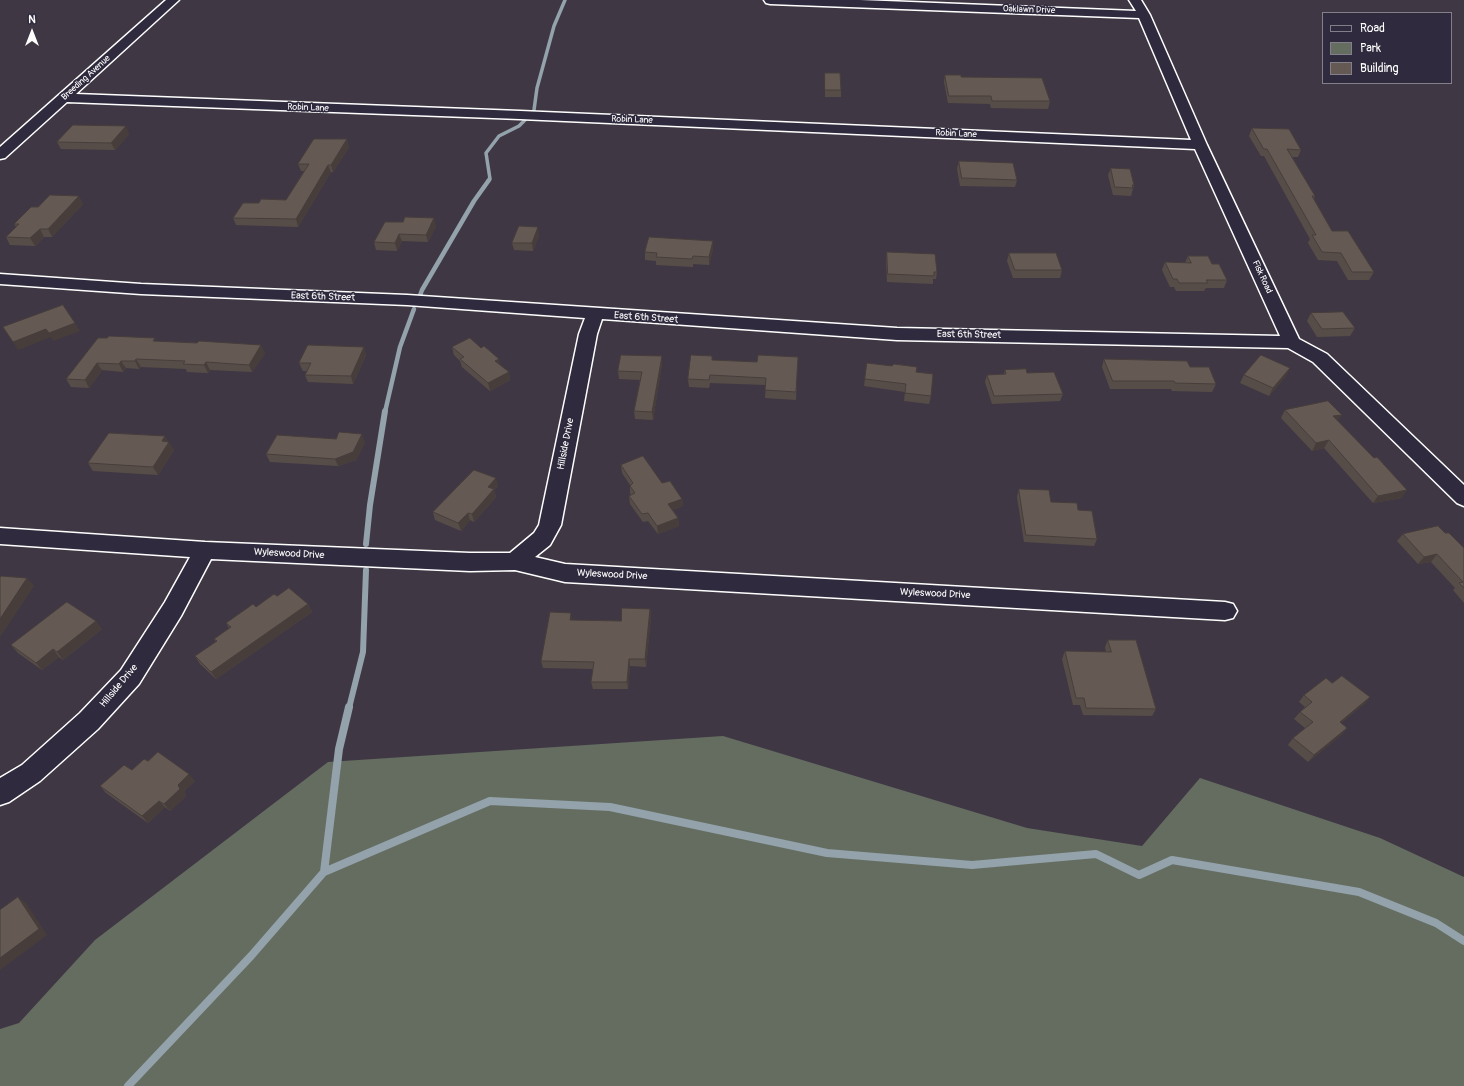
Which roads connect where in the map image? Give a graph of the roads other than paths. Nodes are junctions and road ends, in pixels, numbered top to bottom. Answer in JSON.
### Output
{"nodes":[{"id":1,"x":173,"y":0,"type":"edge"},
{"id":2,"x":770,"y":0,"type":"edge"},
{"id":3,"x":1135,"y":0,"type":"edge"},
{"id":4,"x":1144,"y":15,"type":"junction"},
{"id":5,"x":63,"y":98,"type":"junction"},
{"id":6,"x":1200,"y":145,"type":"junction"},
{"id":7,"x":0,"y":156,"type":"edge"},
{"id":8,"x":1,"y":280,"type":"edge"},
{"id":9,"x":595,"y":314,"type":"junction"},
{"id":10,"x":1292,"y":342,"type":"junction"},
{"id":11,"x":1464,"y":498,"type":"edge"},
{"id":12,"x":0,"y":536,"type":"edge"},
{"id":13,"x":205,"y":550,"type":"junction"},
{"id":14,"x":515,"y":561,"type":"junction"},
{"id":15,"x":1225,"y":611,"type":"dead end"},
{"id":16,"x":0,"y":793,"type":"edge"}],
"edges":[{"from":1,"to":5,"type":"street","name":"Breeding Avenue"},
{"from":2,"to":4,"type":"street","name":"Oaklawn Drive"},
{"from":3,"to":4,"type":"street","name":"Fisk Road"},
{"from":4,"to":6,"type":"street","name":"Fisk Road"},
{"from":5,"to":6,"type":"street","name":"Robin Lane"},
{"from":5,"to":7,"type":"street","name":"Breeding Avenue"},
{"from":6,"to":10,"type":"street","name":"Fisk Road"},
{"from":8,"to":9,"type":"street","name":"East 6th Street"},
{"from":9,"to":10,"type":"street","name":"East 6th Street"},
{"from":9,"to":14,"type":"street","name":"Hillside Drive"},
{"from":10,"to":11,"type":"street"},
{"from":12,"to":13,"type":"street","name":"Wyleswood Drive"},
{"from":13,"to":14,"type":"street","name":"Wyleswood Drive"},
{"from":13,"to":16,"type":"street","name":"Hillside Drive"},
{"from":14,"to":15,"type":"street","name":"Wyleswood Drive"}]}
